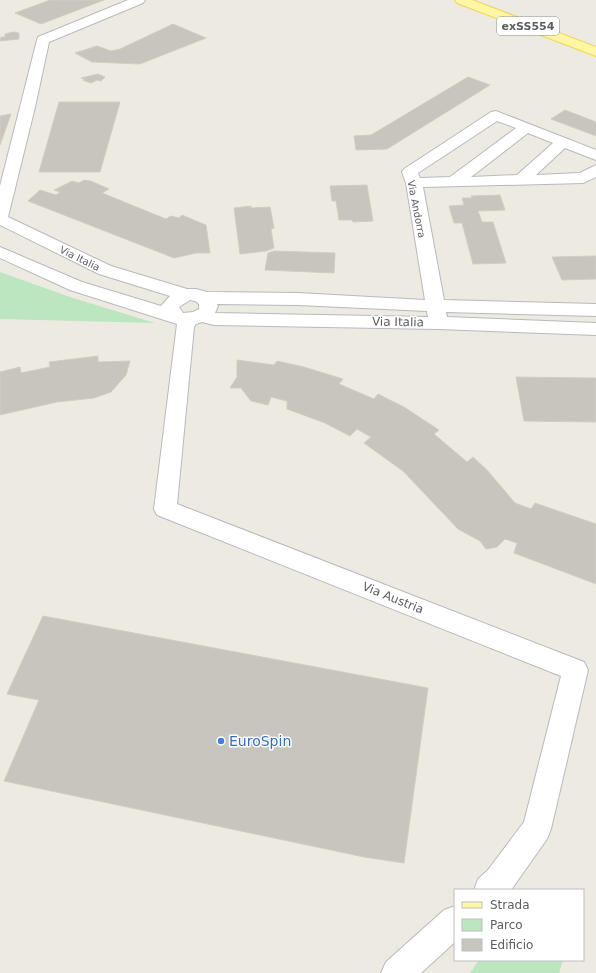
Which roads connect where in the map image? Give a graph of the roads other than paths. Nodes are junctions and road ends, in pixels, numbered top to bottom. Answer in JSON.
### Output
{"nodes":[{"id":1,"x":139,"y":0,"type":"edge"},
{"id":2,"x":461,"y":0,"type":"edge"},
{"id":3,"x":486,"y":0,"type":"edge"},
{"id":4,"x":596,"y":41,"type":"edge"},
{"id":5,"x":596,"y":52,"type":"edge"},
{"id":6,"x":527,"y":127,"type":"junction"},
{"id":7,"x":562,"y":142,"type":"junction"},
{"id":8,"x":596,"y":155,"type":"edge"},
{"id":9,"x":7,"y":160,"type":"edge"},
{"id":10,"x":596,"y":170,"type":"edge"},
{"id":11,"x":521,"y":180,"type":"junction"},
{"id":12,"x":454,"y":182,"type":"junction"},
{"id":13,"x":414,"y":183,"type":"junction"},
{"id":14,"x":0,"y":218,"type":"edge"},
{"id":15,"x":0,"y":252,"type":"edge"},
{"id":16,"x":196,"y":296,"type":"junction"},
{"id":17,"x":596,"y":310,"type":"edge"},
{"id":18,"x":437,"y":314,"type":"junction"},
{"id":19,"x":188,"y":317,"type":"junction"},
{"id":20,"x":596,"y":329,"type":"edge"},
{"id":21,"x":490,"y":889,"type":"edge"},
{"id":22,"x":454,"y":922,"type":"edge"},
{"id":23,"x":397,"y":973,"type":"edge"}],
"edges":[{"from":1,"to":9,"type":"street"},
{"from":2,"to":5,"type":"main road","number":"exSS554"},
{"from":3,"to":4,"type":"main road","number":"exSS554"},
{"from":6,"to":7,"type":"street"},
{"from":6,"to":12,"type":"street"},
{"from":6,"to":13,"type":"street","name":"Via Andorra"},
{"from":7,"to":8,"type":"street"},
{"from":7,"to":11,"type":"street"},
{"from":9,"to":14,"type":"street"},
{"from":10,"to":11,"type":"street"},
{"from":11,"to":12,"type":"street"},
{"from":12,"to":13,"type":"street"},
{"from":13,"to":18,"type":"street","name":"Via Andorra"},
{"from":14,"to":16,"type":"street","name":"Via Italia"},
{"from":15,"to":19,"type":"street","name":"Via Italia"},
{"from":16,"to":18,"type":"street","name":"Via Italia"},
{"from":16,"to":19,"type":"street"},
{"from":16,"to":19,"type":"street"},
{"from":17,"to":18,"type":"street","name":"Via Italia"},
{"from":18,"to":19,"type":"street","name":"Via Italia"},
{"from":18,"to":20,"type":"street","name":"Via Italia"},
{"from":19,"to":21,"type":"street","name":"Via Austria"},
{"from":22,"to":23,"type":"street"}]}
